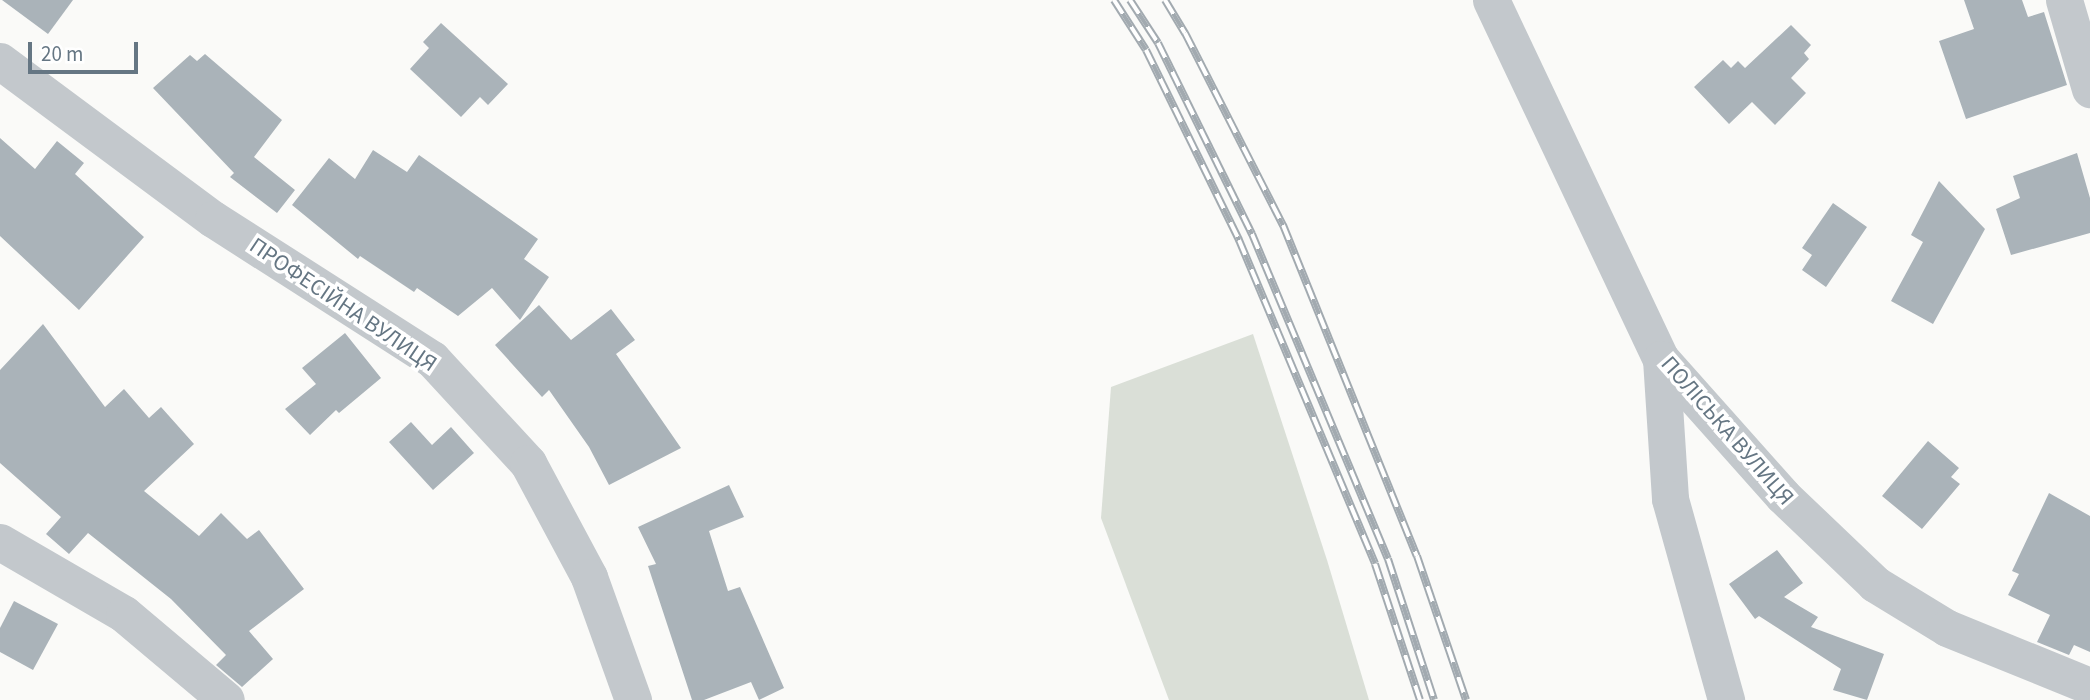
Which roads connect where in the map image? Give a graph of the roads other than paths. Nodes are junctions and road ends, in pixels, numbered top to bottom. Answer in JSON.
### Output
{"nodes":[{"id":1,"x":1491,"y":0,"type":"edge"},
{"id":2,"x":2064,"y":0,"type":"edge"},
{"id":3,"x":0,"y":61,"type":"edge"},
{"id":4,"x":2090,"y":89,"type":"edge"},
{"id":5,"x":1661,"y":359,"type":"junction"},
{"id":6,"x":0,"y":542,"type":"edge"},
{"id":7,"x":2090,"y":686,"type":"edge"},
{"id":8,"x":226,"y":700,"type":"edge"},
{"id":9,"x":633,"y":700,"type":"edge"},
{"id":10,"x":1726,"y":700,"type":"edge"}],
"edges":[{"from":1,"to":5,"type":"street","name":"ПОЛІСЬКА ВУЛИЦЯ"},
{"from":2,"to":4,"type":"street"},
{"from":3,"to":9,"type":"street","name":"ПРОФЕСІЙНА ВУЛИЦЯ"},
{"from":5,"to":7,"type":"street","name":"ПОЛІСЬКА ВУЛИЦЯ"},
{"from":5,"to":10,"type":"street"},
{"from":6,"to":8,"type":"street"}]}
